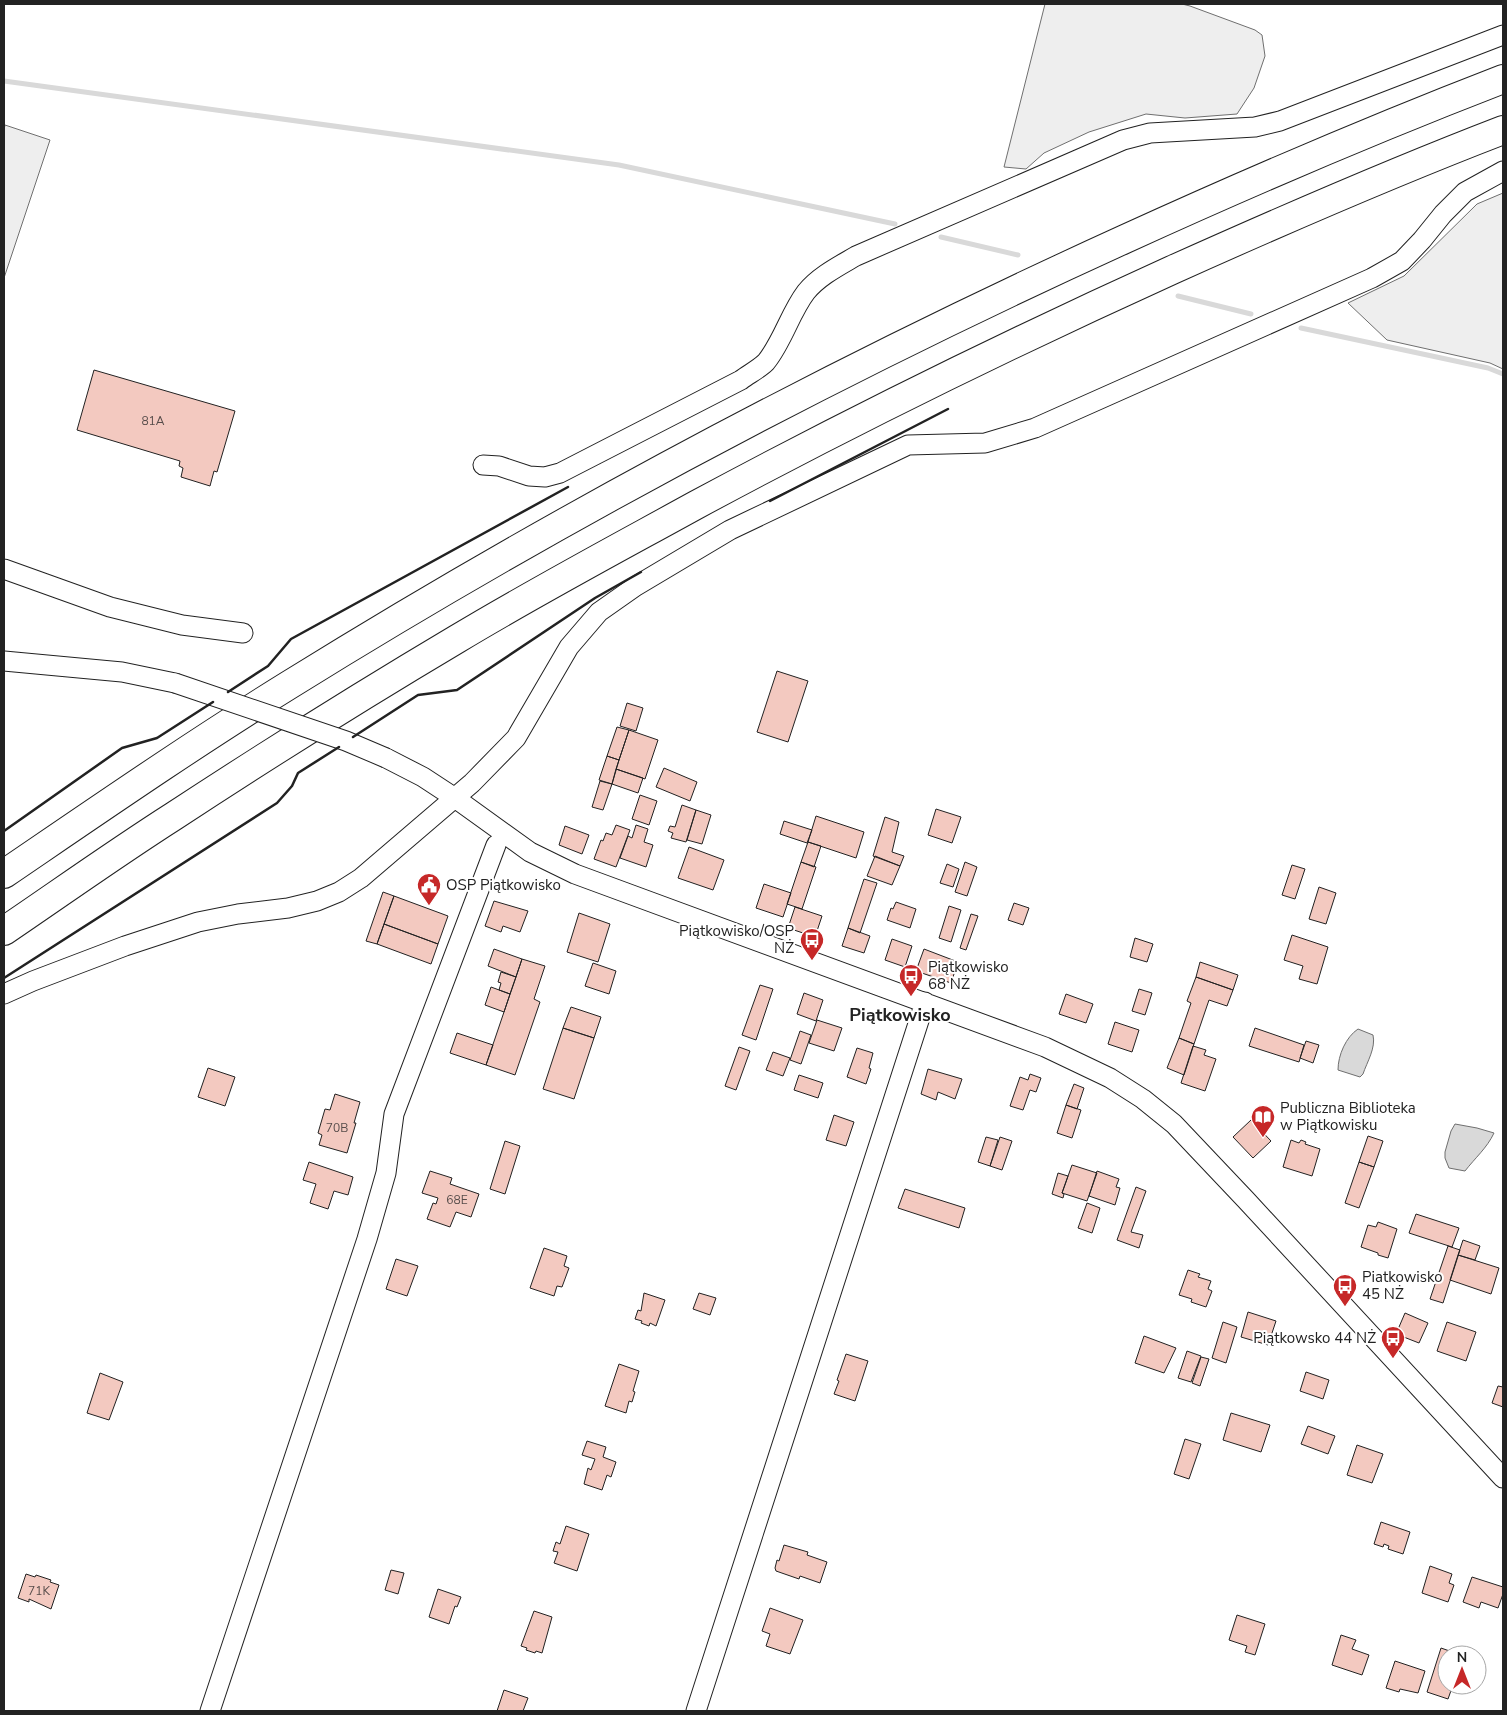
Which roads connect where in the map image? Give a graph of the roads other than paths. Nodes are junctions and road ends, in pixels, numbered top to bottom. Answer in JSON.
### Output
{"nodes":[{"id":1,"x":1503,"y":35,"type":"edge"},
{"id":2,"x":1503,"y":79,"type":"edge"},
{"id":3,"x":1503,"y":130,"type":"edge"},
{"id":4,"x":1503,"y":171,"type":"edge"},
{"id":5,"x":483,"y":465,"type":"dead end"},
{"id":6,"x":4,"y":569,"type":"edge"},
{"id":7,"x":243,"y":633,"type":"dead end"},
{"id":8,"x":4,"y":660,"type":"edge"},
{"id":9,"x":455,"y":798,"type":"junction"},
{"id":10,"x":496,"y":845,"type":"dead end"},
{"id":11,"x":4,"y":874,"type":"edge"},
{"id":12,"x":4,"y":931,"type":"edge"},
{"id":13,"x":4,"y":994,"type":"edge"},
{"id":14,"x":925,"y":1002,"type":"junction"},
{"id":15,"x":1503,"y":1478,"type":"edge"},
{"id":16,"x":210,"y":1711,"type":"edge"},
{"id":17,"x":696,"y":1711,"type":"edge"}],
"edges":[{"from":1,"to":5,"type":"street"},
{"from":2,"to":11,"type":"highway"},
{"from":3,"to":12,"type":"highway"},
{"from":4,"to":9,"type":"street"},
{"from":6,"to":7,"type":"street"},
{"from":8,"to":9,"type":"street","bridge":true},
{"from":9,"to":13,"type":"street"},
{"from":9,"to":14,"type":"street"},
{"from":10,"to":16,"type":"street"},
{"from":14,"to":15,"type":"street"},
{"from":14,"to":17,"type":"street"}]}
